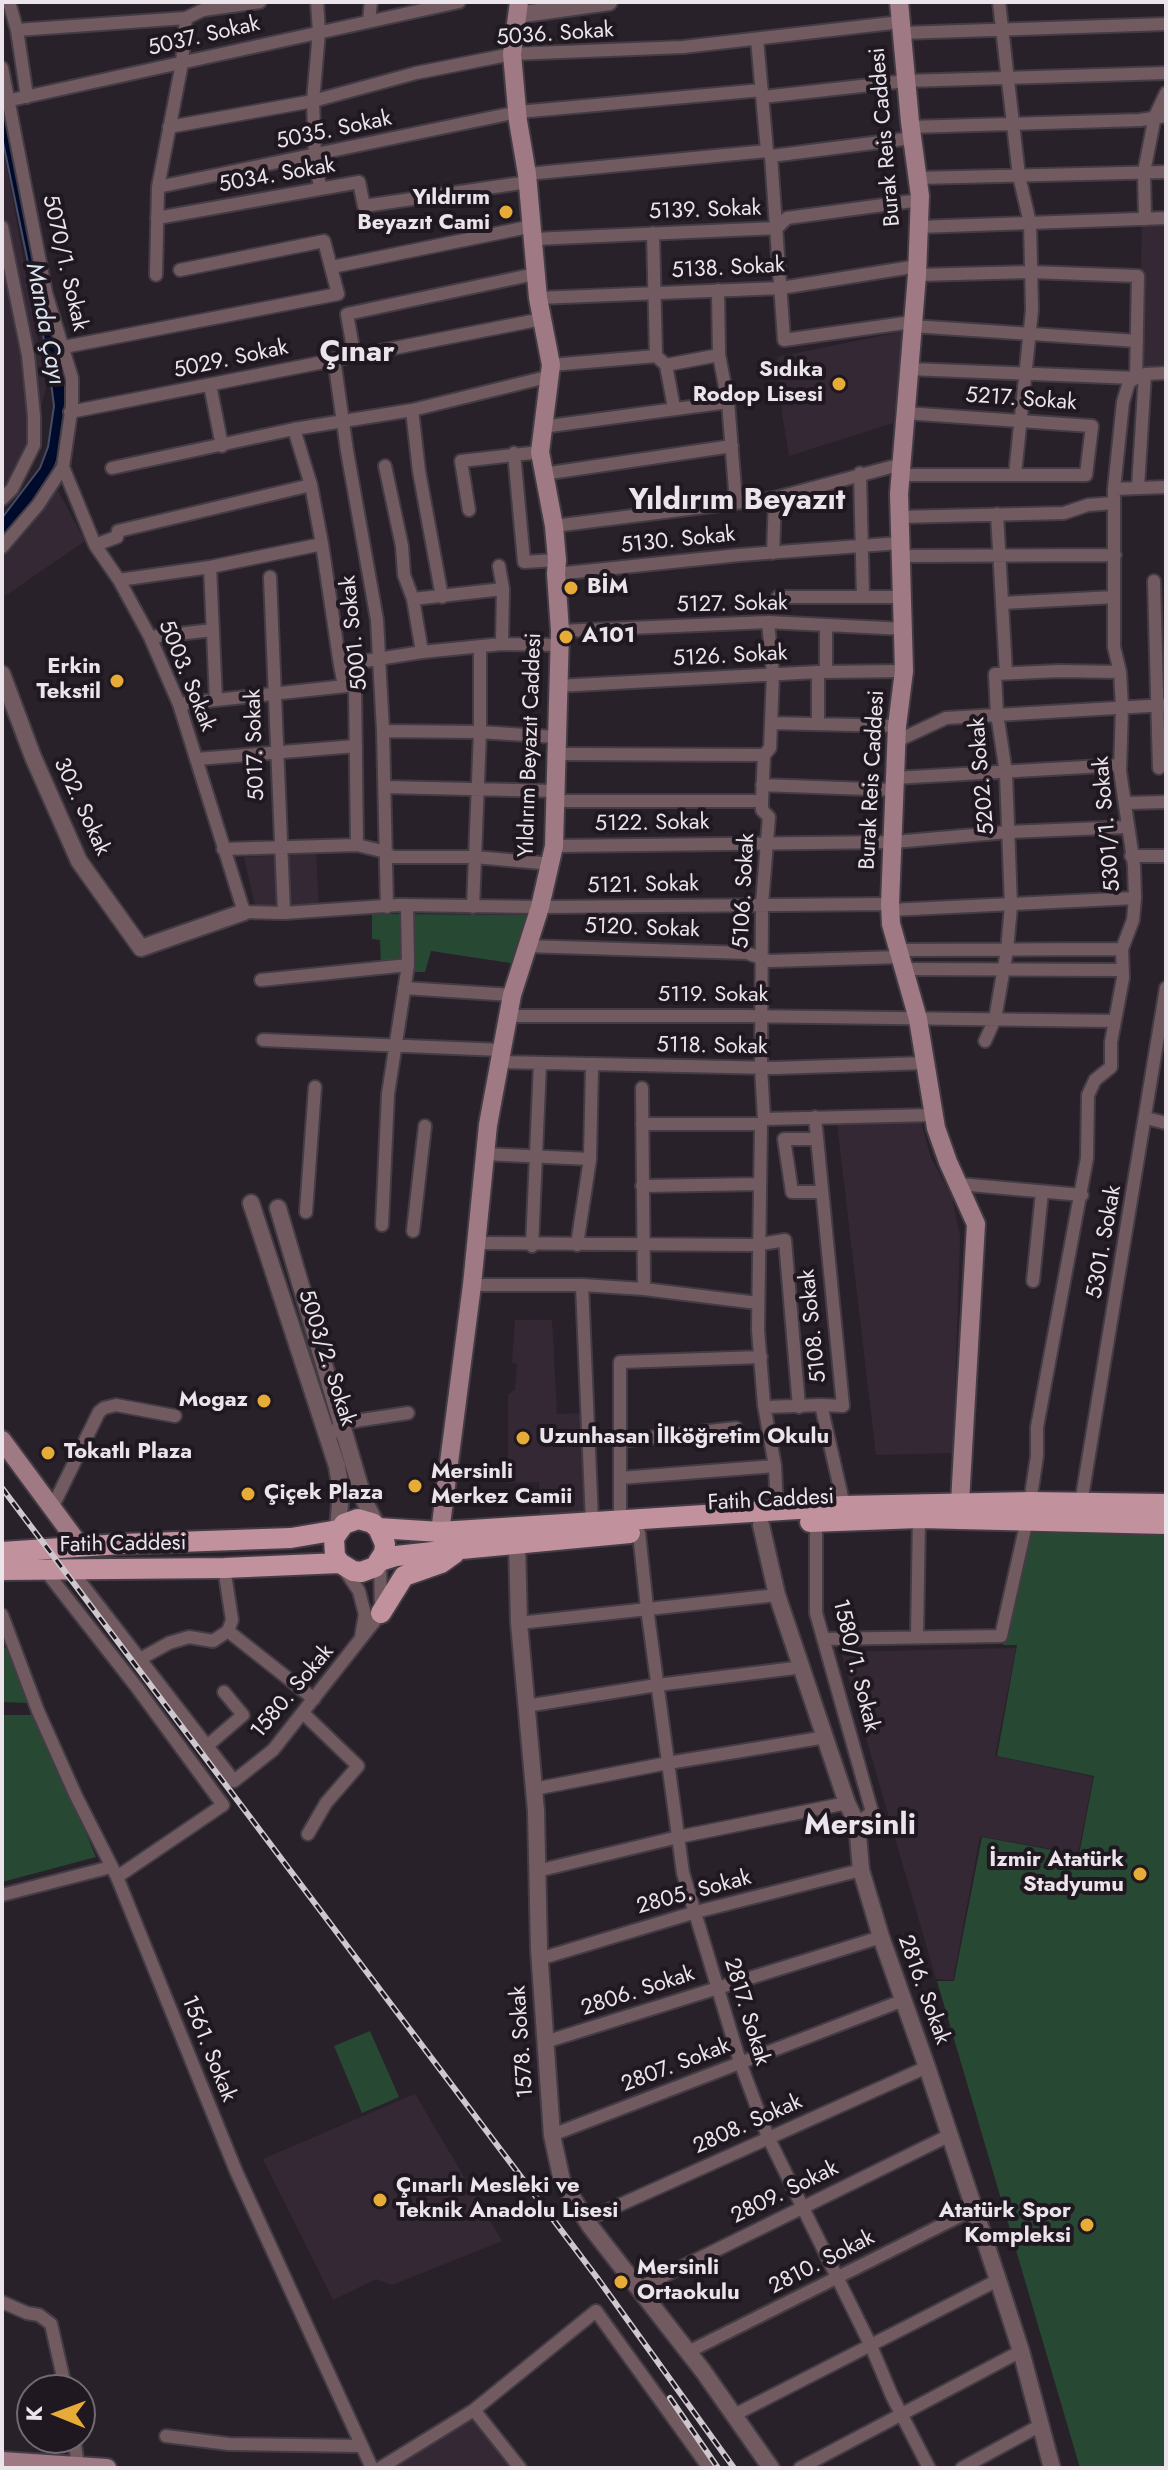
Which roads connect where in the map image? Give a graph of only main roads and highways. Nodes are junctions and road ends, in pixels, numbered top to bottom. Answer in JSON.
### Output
{"nodes":[{"id":1,"x":899,"y":2,"type":"edge"},
{"id":2,"x":518,"y":8,"type":"edge"},
{"id":3,"x":2,"y":1440,"type":"edge"},
{"id":4,"x":960,"y":1502,"type":"junction"},
{"id":5,"x":1166,"y":1504,"type":"edge"},
{"id":6,"x":1028,"y":1511,"type":"junction"},
{"id":7,"x":815,"y":1515,"type":"junction"},
{"id":8,"x":919,"y":1518,"type":"junction"},
{"id":9,"x":1166,"y":1524,"type":"edge"},
{"id":10,"x":378,"y":1528,"type":"junction"},
{"id":11,"x":338,"y":1530,"type":"junction"},
{"id":12,"x":440,"y":1532,"type":"junction"},
{"id":13,"x":81,"y":1547,"type":"junction"},
{"id":14,"x":461,"y":1549,"type":"junction"},
{"id":15,"x":6,"y":1550,"type":"edge"},
{"id":16,"x":380,"y":1561,"type":"junction"},
{"id":17,"x":340,"y":1563,"type":"junction"},
{"id":18,"x":2,"y":1570,"type":"edge"},
{"id":19,"x":381,"y":1613,"type":"road end"},
{"id":20,"x":2,"y":2461,"type":"edge"},
{"id":21,"x":107,"y":2468,"type":"edge"}],
"edges":[{"from":1,"to":4,"type":"main road","name":"Burak Reis Caddesi"},
{"from":2,"to":12,"type":"main road","name":"Yıldırım Beyazıt Caddesi"},
{"from":3,"to":13,"type":"main road"},
{"from":4,"to":6,"type":"main road"},
{"from":4,"to":7,"type":"main road"},
{"from":4,"to":8,"type":"main road"},
{"from":5,"to":6,"type":"main road"},
{"from":6,"to":8,"type":"main road","name":"Fatih Caddesi"},
{"from":6,"to":9,"type":"main road","name":"Fatih Caddesi"},
{"from":7,"to":8,"type":"main road","name":"Fatih Caddesi"},
{"from":7,"to":12,"type":"main road","name":"Fatih Caddesi"},
{"from":7,"to":14,"type":"main road","name":"Fatih Caddesi"},
{"from":10,"to":11,"type":"main road"},
{"from":10,"to":12,"type":"main road","name":"Fatih Caddesi"},
{"from":10,"to":16,"type":"main road"},
{"from":11,"to":13,"type":"main road","name":"Fatih Caddesi"},
{"from":11,"to":17,"type":"main road"},
{"from":13,"to":15,"type":"main road","name":"Fatih Caddesi"},
{"from":14,"to":16,"type":"main road","name":"Fatih Caddesi"},
{"from":14,"to":19,"type":"main road"},
{"from":16,"to":17,"type":"main road"},
{"from":17,"to":18,"type":"main road","name":"Fatih Caddesi"},
{"from":20,"to":21,"type":"main road"}]}
